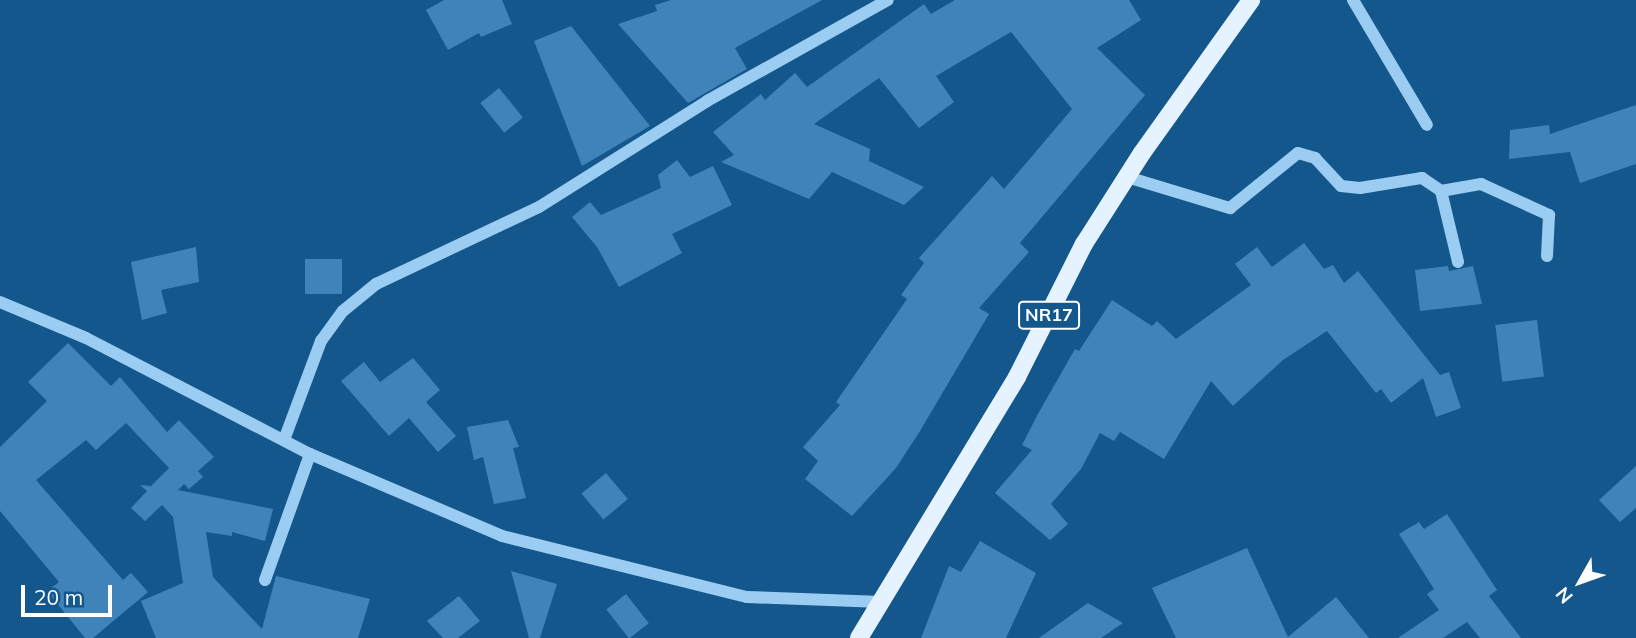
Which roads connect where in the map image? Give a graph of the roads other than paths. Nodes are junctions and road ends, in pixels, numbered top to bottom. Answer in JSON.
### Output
{"nodes":[{"id":1,"x":888,"y":0,"type":"edge"},
{"id":2,"x":1251,"y":0,"type":"edge"},
{"id":3,"x":1353,"y":0,"type":"edge"},
{"id":4,"x":1427,"y":125,"type":"dead end"},
{"id":5,"x":1127,"y":177,"type":"junction"},
{"id":6,"x":1441,"y":191,"type":"junction"},
{"id":7,"x":1547,"y":256,"type":"dead end"},
{"id":8,"x":1458,"y":262,"type":"dead end"},
{"id":9,"x":0,"y":302,"type":"edge"},
{"id":10,"x":284,"y":440,"type":"junction"},
{"id":11,"x":310,"y":454,"type":"junction"},
{"id":12,"x":265,"y":580,"type":"dead end"},
{"id":13,"x":883,"y":602,"type":"junction"},
{"id":14,"x":859,"y":638,"type":"edge"}],
"edges":[{"from":1,"to":10,"type":"street"},
{"from":2,"to":5,"type":"main road","number":"NR17"},
{"from":3,"to":4,"type":"street"},
{"from":5,"to":6,"type":"street"},
{"from":5,"to":13,"type":"main road","number":"NR17"},
{"from":6,"to":7,"type":"street"},
{"from":6,"to":8,"type":"street"},
{"from":9,"to":10,"type":"street"},
{"from":10,"to":11,"type":"street"},
{"from":11,"to":12,"type":"street"},
{"from":11,"to":13,"type":"street"},
{"from":13,"to":14,"type":"main road","number":"NR17"}]}
